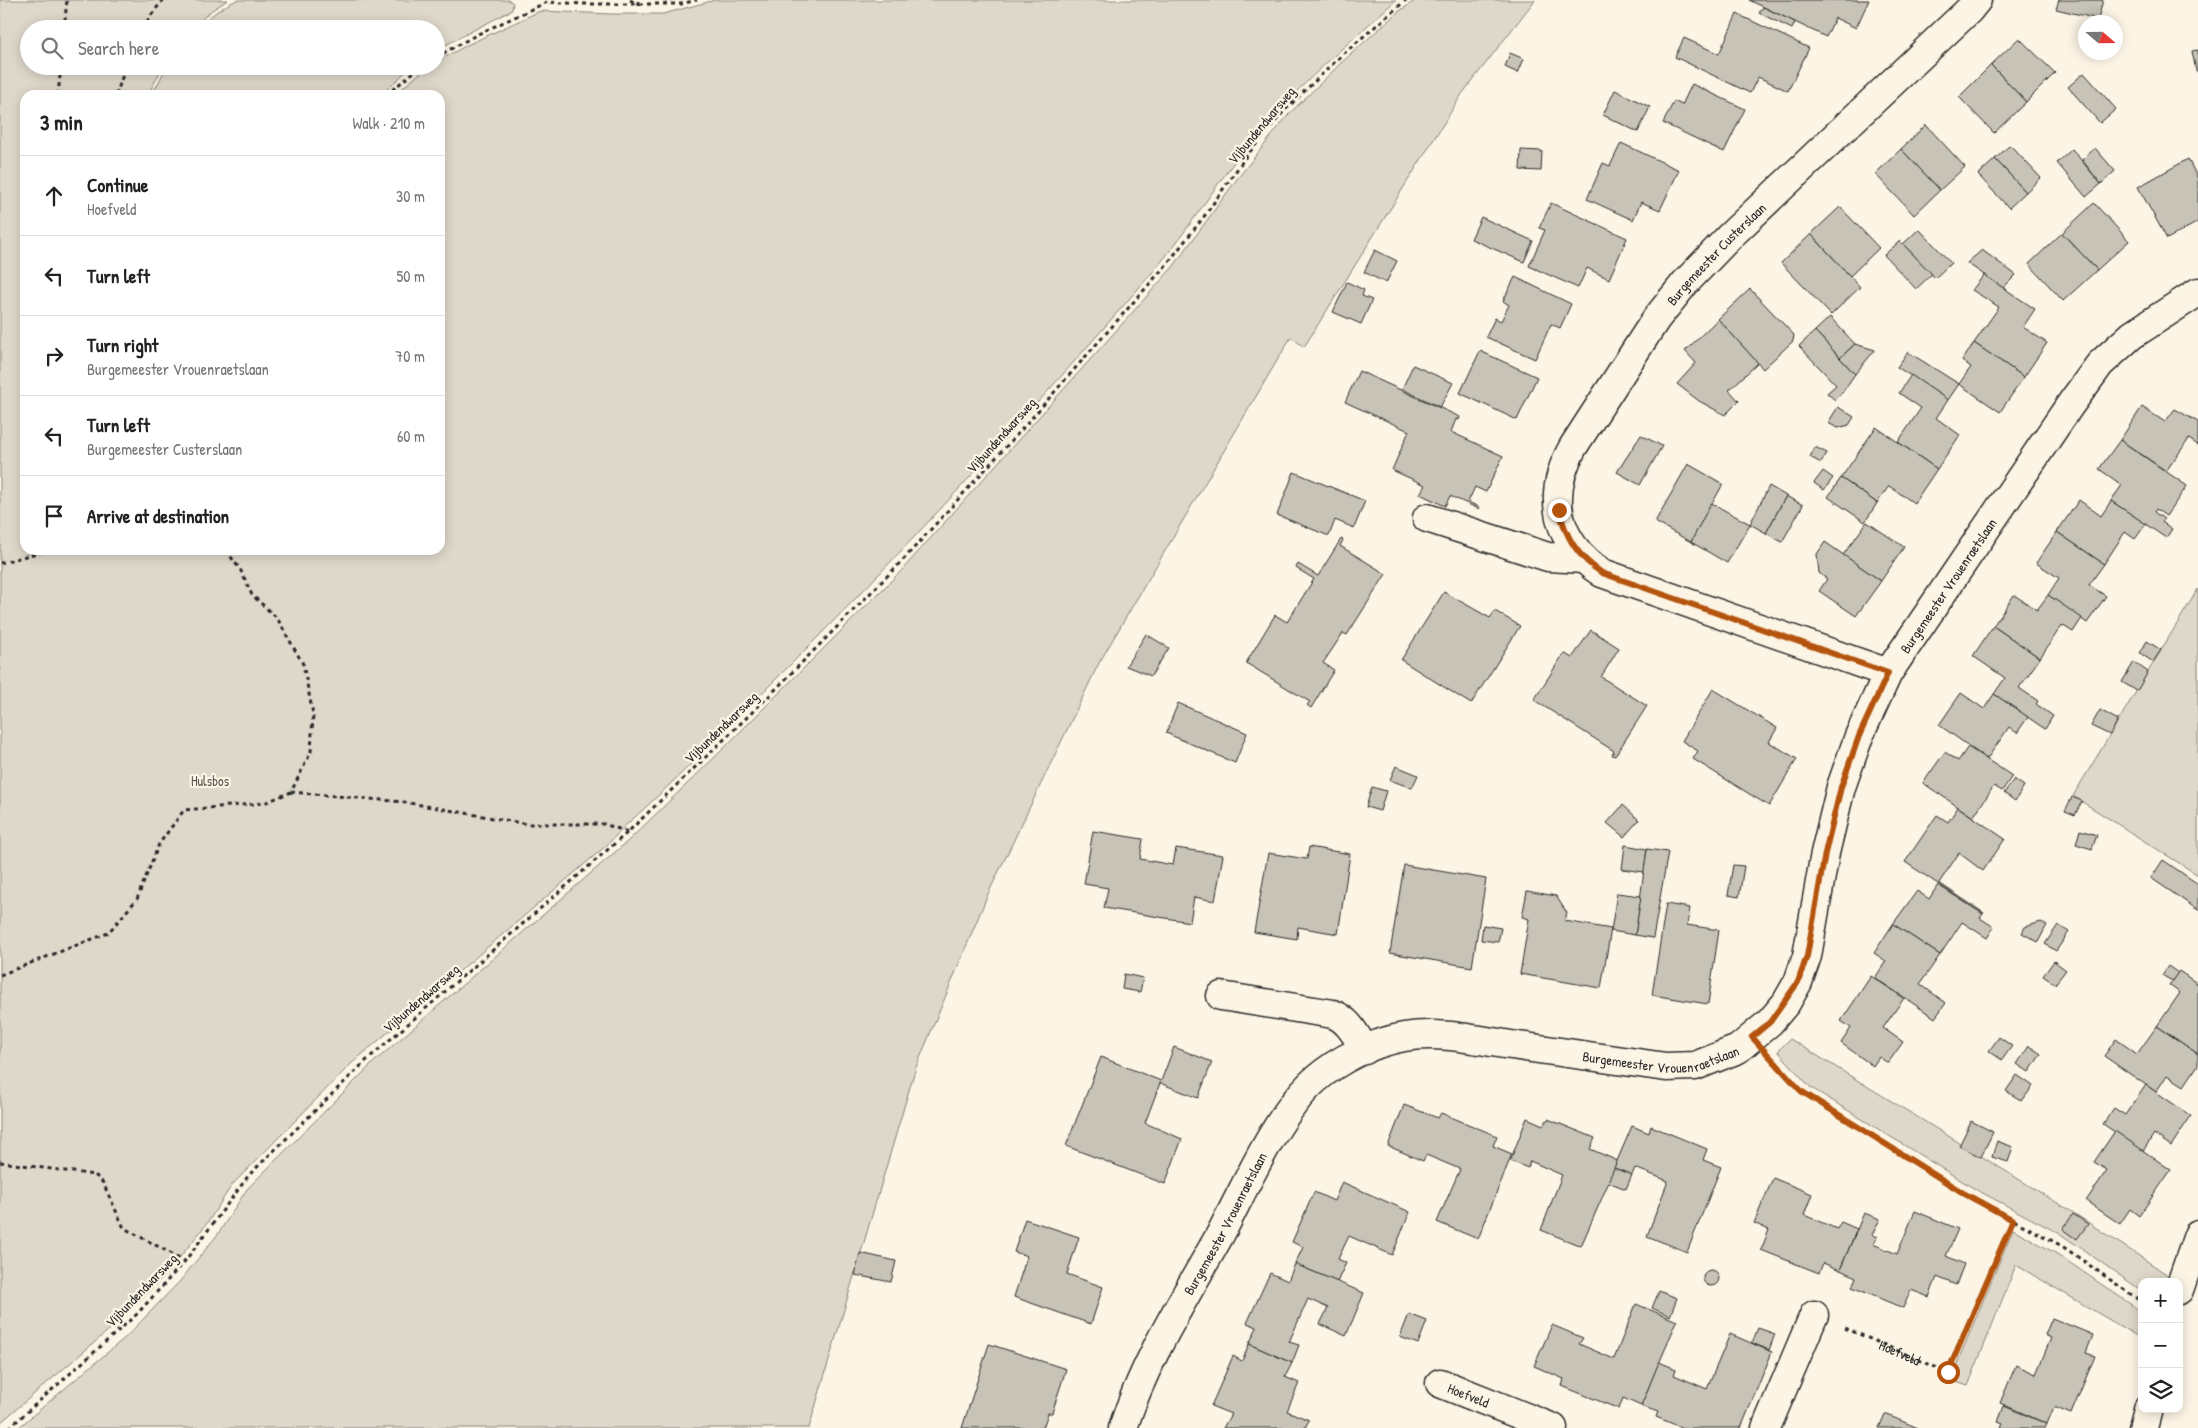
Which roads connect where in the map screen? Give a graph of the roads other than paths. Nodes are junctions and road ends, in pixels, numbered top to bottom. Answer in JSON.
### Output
{"nodes":[{"id":1,"x":1977,"y":0,"type":"edge"},
{"id":2,"x":2198,"y":292,"type":"edge"},
{"id":3,"x":1427,"y":518,"type":"dead end"},
{"id":4,"x":1584,"y":559,"type":"junction"},
{"id":5,"x":1888,"y":673,"type":"junction"},
{"id":6,"x":1221,"y":996,"type":"dead end"},
{"id":7,"x":1365,"y":1050,"type":"junction"},
{"id":8,"x":2198,"y":1235,"type":"edge"},
{"id":9,"x":2183,"y":1278,"type":"edge"},
{"id":10,"x":1814,"y":1315,"type":"road end"},
{"id":11,"x":1440,"y":1383,"type":"dead end"},
{"id":12,"x":2147,"y":1413,"type":"edge"},
{"id":13,"x":1123,"y":1428,"type":"edge"},
{"id":14,"x":1552,"y":1428,"type":"edge"},
{"id":15,"x":1766,"y":1428,"type":"edge"},
{"id":16,"x":2143,"y":1428,"type":"edge"}],
"edges":[{"from":1,"to":4,"type":"street","name":"Burgemeester Custerslaan"},
{"from":2,"to":5,"type":"street","name":"Burgemeester Vrouenraetslaan"},
{"from":3,"to":4,"type":"street"},
{"from":4,"to":5,"type":"street","name":"Burgemeester Custerslaan"},
{"from":5,"to":7,"type":"street","name":"Burgemeester Vrouenraetslaan"},
{"from":6,"to":7,"type":"street"},
{"from":7,"to":13,"type":"street","name":"Burgemeester Vrouenraetslaan"},
{"from":8,"to":9,"type":"street"},
{"from":10,"to":15,"type":"street"},
{"from":11,"to":14,"type":"street","name":"Hoefveld"},
{"from":12,"to":16,"type":"street"}]}
